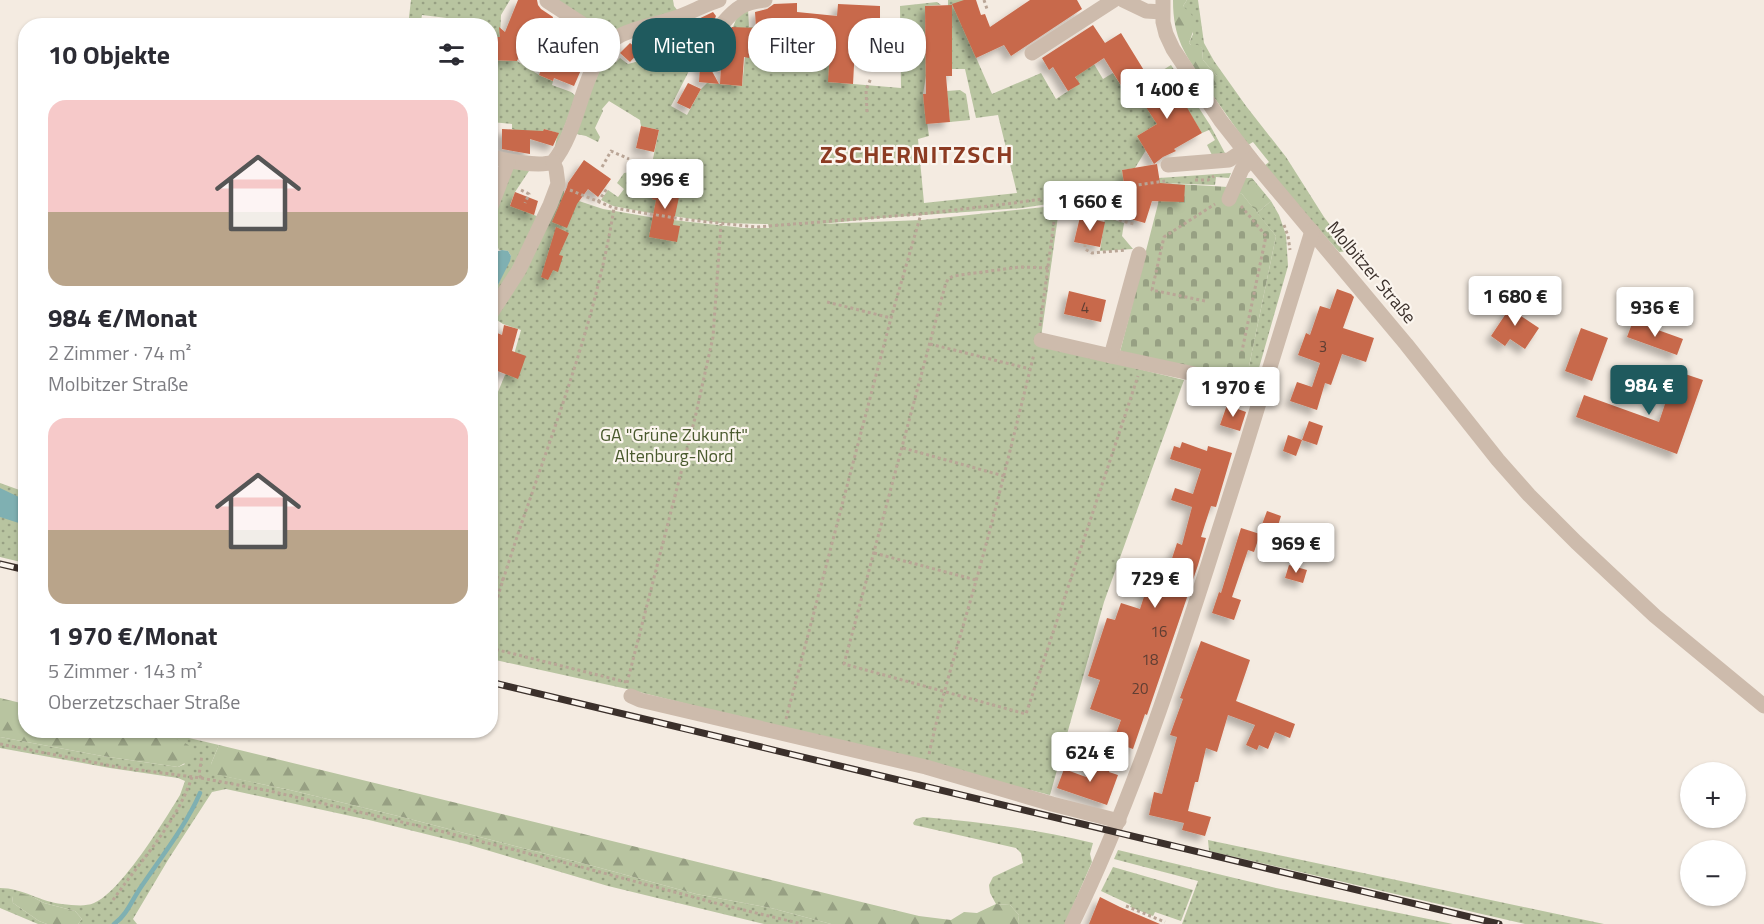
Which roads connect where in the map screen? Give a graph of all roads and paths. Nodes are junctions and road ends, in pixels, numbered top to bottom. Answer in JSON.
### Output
{"nodes":[{"id":1,"x":719,"y":0,"type":"edge"},
{"id":2,"x":765,"y":0,"type":"edge"},
{"id":3,"x":984,"y":0,"type":"edge"},
{"id":4,"x":1114,"y":0,"type":"edge"},
{"id":5,"x":1123,"y":0,"type":"edge"},
{"id":6,"x":547,"y":1,"type":"edge"},
{"id":7,"x":1163,"y":6,"type":"edge"},
{"id":8,"x":987,"y":9,"type":"dead end"},
{"id":9,"x":573,"y":18,"type":"edge"},
{"id":10,"x":728,"y":18,"type":"edge"},
{"id":11,"x":620,"y":36,"type":"edge"},
{"id":12,"x":1032,"y":53,"type":"dead end"},
{"id":13,"x":590,"y":72,"type":"edge"},
{"id":14,"x":871,"y":78,"type":"dead end"},
{"id":15,"x":867,"y":112,"type":"dead end"},
{"id":16,"x":1247,"y":154,"type":"junction"},
{"id":17,"x":498,"y":158,"type":"edge"},
{"id":18,"x":629,"y":159,"type":"dead end"},
{"id":19,"x":508,"y":162,"type":"junction"},
{"id":20,"x":553,"y":162,"type":"junction"},
{"id":21,"x":1168,"y":165,"type":"dead end"},
{"id":22,"x":602,"y":167,"type":"dead end"},
{"id":23,"x":1188,"y":180,"type":"dead end"},
{"id":24,"x":1208,"y":180,"type":"dead end"},
{"id":25,"x":1167,"y":181,"type":"dead end"},
{"id":26,"x":558,"y":184,"type":"junction"},
{"id":27,"x":608,"y":187,"type":"dead end"},
{"id":28,"x":498,"y":188,"type":"edge"},
{"id":29,"x":521,"y":190,"type":"dead end"},
{"id":30,"x":1063,"y":196,"type":"junction"},
{"id":31,"x":1229,"y":199,"type":"junction"},
{"id":32,"x":1287,"y":201,"type":"junction"},
{"id":33,"x":598,"y":202,"type":"junction"},
{"id":34,"x":525,"y":203,"type":"dead end"},
{"id":35,"x":614,"y":208,"type":"junction"},
{"id":36,"x":921,"y":214,"type":"junction"},
{"id":37,"x":1093,"y":219,"type":"dead end"},
{"id":38,"x":721,"y":224,"type":"junction"},
{"id":39,"x":1134,"y":224,"type":"dead end"},
{"id":40,"x":1312,"y":231,"type":"junction"},
{"id":41,"x":1085,"y":244,"type":"dead end"},
{"id":42,"x":1133,"y":252,"type":"joint"},
{"id":43,"x":1048,"y":268,"type":"junction"},
{"id":44,"x":1299,"y":273,"type":"junction"},
{"id":45,"x":827,"y":302,"type":"dead end"},
{"id":46,"x":1205,"y":302,"type":"dead end"},
{"id":47,"x":498,"y":303,"type":"edge"},
{"id":48,"x":891,"y":318,"type":"junction"},
{"id":49,"x":1039,"y":340,"type":"junction"},
{"id":50,"x":930,"y":344,"type":"junction"},
{"id":51,"x":1242,"y":351,"type":"dead end"},
{"id":52,"x":1111,"y":356,"type":"junction"},
{"id":53,"x":1142,"y":363,"type":"junction"},
{"id":54,"x":1030,"y":369,"type":"junction"},
{"id":55,"x":1264,"y":388,"type":"junction"},
{"id":56,"x":903,"y":448,"type":"junction"},
{"id":57,"x":1004,"y":476,"type":"junction"},
{"id":58,"x":874,"y":553,"type":"junction"},
{"id":59,"x":498,"y":578,"type":"edge"},
{"id":60,"x":504,"y":580,"type":"junction"},
{"id":61,"x":976,"y":580,"type":"junction"},
{"id":62,"x":498,"y":597,"type":"edge"},
{"id":63,"x":498,"y":650,"type":"edge"},
{"id":64,"x":629,"y":689,"type":"junction"},
{"id":65,"x":944,"y":692,"type":"junction"},
{"id":66,"x":1764,"y":706,"type":"edge"},
{"id":67,"x":783,"y":733,"type":"junction"},
{"id":68,"x":0,"y":744,"type":"edge"},
{"id":69,"x":202,"y":755,"type":"dead end"},
{"id":70,"x":926,"y":767,"type":"junction"},
{"id":71,"x":192,"y":777,"type":"junction"},
{"id":72,"x":201,"y":778,"type":"junction"},
{"id":73,"x":1119,"y":821,"type":"junction"},
{"id":74,"x":115,"y":898,"type":"dead end"},
{"id":75,"x":1126,"y":906,"type":"dead end"},
{"id":76,"x":1165,"y":922,"type":"dead end"},
{"id":77,"x":802,"y":924,"type":"edge"},
{"id":78,"x":1072,"y":924,"type":"edge"}],
"edges":[{"from":1,"to":11,"type":"street"},
{"from":2,"to":10,"type":"street"},
{"from":3,"to":8,"type":"path"},
{"from":4,"to":12,"type":"street"},
{"from":5,"to":7,"type":"street"},
{"from":6,"to":9,"type":"street"},
{"from":7,"to":16,"type":"street","name":"Molbitzer Straße"},
{"from":13,"to":20,"type":"street"},
{"from":14,"to":15,"type":"path"},
{"from":16,"to":21,"type":"street"},
{"from":16,"to":31,"type":"street"},
{"from":16,"to":32,"type":"street","name":"Molbitzer Straße"},
{"from":17,"to":19,"type":"street"},
{"from":18,"to":22,"type":"path"},
{"from":19,"to":20,"type":"street"},
{"from":19,"to":28,"type":"street"},
{"from":20,"to":26,"type":"street"},
{"from":23,"to":24,"type":"path"},
{"from":25,"to":30,"type":"path"},
{"from":26,"to":33,"type":"path"},
{"from":26,"to":47,"type":"street"},
{"from":27,"to":33,"type":"path"},
{"from":29,"to":34,"type":"path"},
{"from":30,"to":36,"type":"path"},
{"from":30,"to":43,"type":"path"},
{"from":31,"to":46,"type":"path"},
{"from":31,"to":51,"type":"path"},
{"from":32,"to":40,"type":"street","name":"Molbitzer Straße"},
{"from":32,"to":44,"type":"path"},
{"from":33,"to":35,"type":"path"},
{"from":35,"to":38,"type":"path"},
{"from":35,"to":60,"type":"path"},
{"from":36,"to":38,"type":"path"},
{"from":36,"to":48,"type":"path"},
{"from":37,"to":39,"type":"path"},
{"from":38,"to":64,"type":"path"},
{"from":40,"to":44,"type":"street"},
{"from":40,"to":66,"type":"street","name":"Molbitzer Straße"},
{"from":41,"to":42,"type":"path"},
{"from":42,"to":52,"type":"street"},
{"from":43,"to":49,"type":"path"},
{"from":43,"to":50,"type":"path"},
{"from":44,"to":55,"type":"street"},
{"from":45,"to":48,"type":"path"},
{"from":48,"to":67,"type":"path"},
{"from":49,"to":52,"type":"street"},
{"from":49,"to":54,"type":"path"},
{"from":50,"to":54,"type":"path"},
{"from":50,"to":56,"type":"path"},
{"from":52,"to":53,"type":"street"},
{"from":53,"to":55,"type":"street"},
{"from":53,"to":65,"type":"path"},
{"from":54,"to":57,"type":"path"},
{"from":55,"to":73,"type":"street"},
{"from":56,"to":57,"type":"path"},
{"from":56,"to":58,"type":"path"},
{"from":57,"to":61,"type":"path"},
{"from":58,"to":61,"type":"path"},
{"from":58,"to":65,"type":"path"},
{"from":59,"to":60,"type":"path"},
{"from":60,"to":62,"type":"path"},
{"from":61,"to":65,"type":"path"},
{"from":63,"to":64,"type":"path"},
{"from":64,"to":67,"type":"street"},
{"from":65,"to":70,"type":"path"},
{"from":67,"to":70,"type":"street"},
{"from":68,"to":71,"type":"path"},
{"from":69,"to":72,"type":"path"},
{"from":70,"to":73,"type":"street"},
{"from":71,"to":72,"type":"path"},
{"from":71,"to":74,"type":"path"},
{"from":72,"to":77,"type":"path"},
{"from":73,"to":78,"type":"street"},
{"from":75,"to":76,"type":"path"}]}
